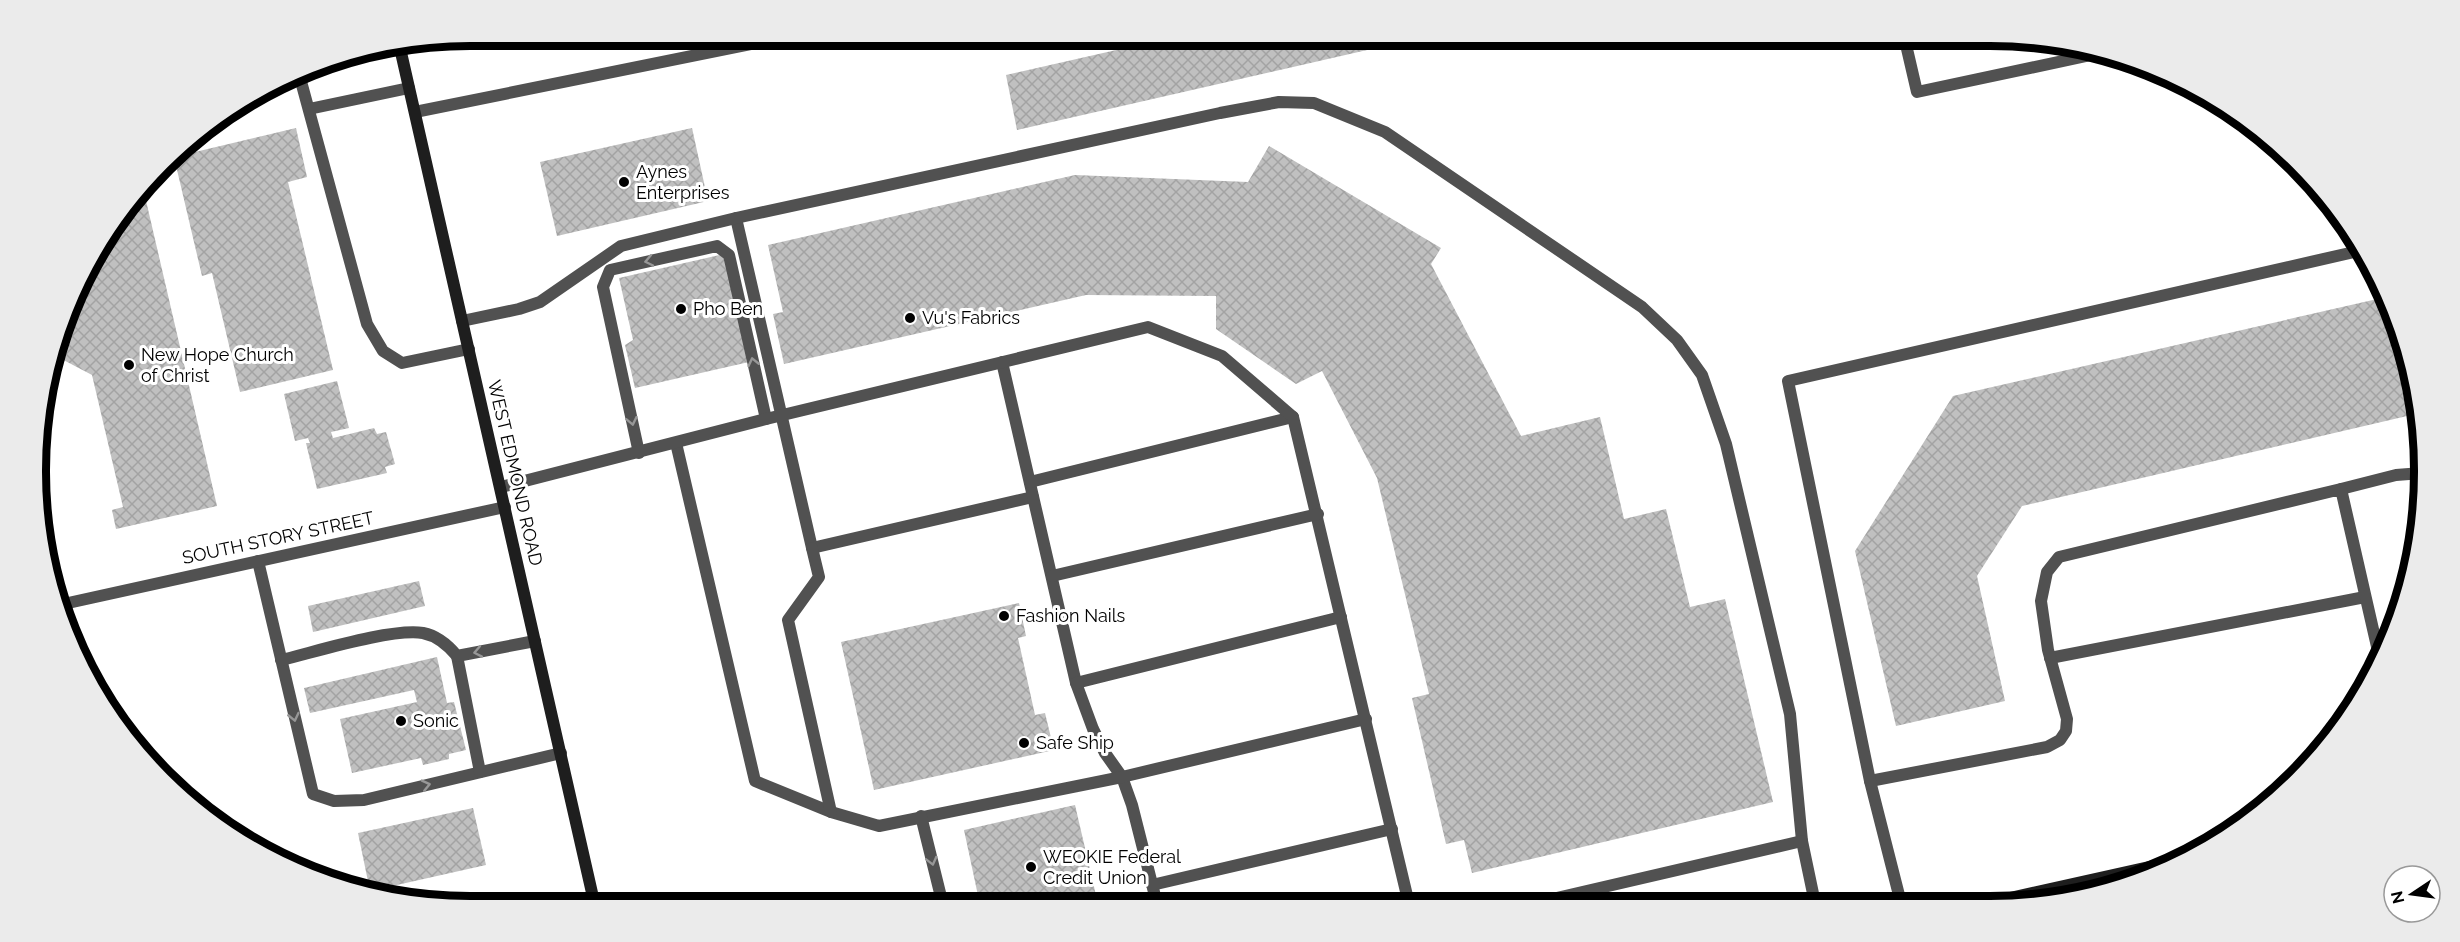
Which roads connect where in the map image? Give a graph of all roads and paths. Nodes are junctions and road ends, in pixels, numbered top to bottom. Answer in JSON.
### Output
{"nodes":[{"id":1,"x":742,"y":46,"type":"edge"},
{"id":2,"x":1906,"y":46,"type":"edge"},
{"id":3,"x":401,"y":53,"type":"edge"},
{"id":4,"x":2081,"y":57,"type":"edge"},
{"id":5,"x":301,"y":82,"type":"edge"},
{"id":6,"x":409,"y":88,"type":"junction"},
{"id":7,"x":309,"y":109,"type":"junction"},
{"id":8,"x":415,"y":112,"type":"junction"},
{"id":9,"x":736,"y":218,"type":"junction"},
{"id":10,"x":2353,"y":252,"type":"edge"},
{"id":11,"x":462,"y":321,"type":"junction"},
{"id":12,"x":469,"y":349,"type":"junction"},
{"id":13,"x":1002,"y":362,"type":"junction"},
{"id":14,"x":780,"y":416,"type":"junction"},
{"id":15,"x":1293,"y":417,"type":"junction"},
{"id":16,"x":766,"y":419,"type":"junction"},
{"id":17,"x":676,"y":443,"type":"junction"},
{"id":18,"x":639,"y":453,"type":"junction"},
{"id":19,"x":2414,"y":474,"type":"edge"},
{"id":20,"x":1030,"y":482,"type":"junction"},
{"id":21,"x":501,"y":487,"type":"junction"},
{"id":22,"x":2341,"y":489,"type":"junction"},
{"id":23,"x":1034,"y":497,"type":"junction"},
{"id":24,"x":505,"y":507,"type":"junction"},
{"id":25,"x":1318,"y":514,"type":"junction"},
{"id":26,"x":812,"y":548,"type":"junction"},
{"id":27,"x":258,"y":561,"type":"junction"},
{"id":28,"x":1052,"y":576,"type":"junction"},
{"id":29,"x":2365,"y":597,"type":"junction"},
{"id":30,"x":68,"y":603,"type":"edge"},
{"id":31,"x":1341,"y":617,"type":"junction"},
{"id":32,"x":535,"y":640,"type":"junction"},
{"id":33,"x":2377,"y":643,"type":"edge"},
{"id":34,"x":457,"y":656,"type":"junction"},
{"id":35,"x":2050,"y":658,"type":"junction"},
{"id":36,"x":281,"y":660,"type":"junction"},
{"id":37,"x":1076,"y":683,"type":"junction"},
{"id":38,"x":1366,"y":719,"type":"junction"},
{"id":39,"x":561,"y":753,"type":"junction"},
{"id":40,"x":480,"y":772,"type":"junction"},
{"id":41,"x":1122,"y":777,"type":"junction"},
{"id":42,"x":1870,"y":781,"type":"junction"},
{"id":43,"x":831,"y":813,"type":"junction"},
{"id":44,"x":921,"y":816,"type":"junction"},
{"id":45,"x":1392,"y":829,"type":"junction"},
{"id":46,"x":1802,"y":841,"type":"junction"},
{"id":47,"x":2129,"y":871,"type":"edge"},
{"id":48,"x":1152,"y":885,"type":"junction"},
{"id":49,"x":2030,"y":894,"type":"edge"},
{"id":50,"x":594,"y":896,"type":"edge"},
{"id":51,"x":941,"y":896,"type":"edge"},
{"id":52,"x":1155,"y":896,"type":"edge"},
{"id":53,"x":1407,"y":896,"type":"edge"},
{"id":54,"x":1565,"y":896,"type":"edge"},
{"id":55,"x":1814,"y":896,"type":"edge"},
{"id":56,"x":1898,"y":896,"type":"edge"}],
"edges":[{"from":1,"to":8,"type":"street"},
{"from":2,"to":4,"type":"street"},
{"from":3,"to":6,"type":"main road","name":"WEST EDMOND ROAD"},
{"from":5,"to":7,"type":"street"},
{"from":6,"to":7,"type":"street"},
{"from":6,"to":8,"type":"main road","name":"WEST EDMOND ROAD"},
{"from":7,"to":12,"type":"street"},
{"from":8,"to":11,"type":"main road","name":"WEST EDMOND ROAD"},
{"from":9,"to":11,"type":"street"},
{"from":9,"to":14,"type":"street"},
{"from":9,"to":46,"type":"street"},
{"from":10,"to":42,"type":"street"},
{"from":11,"to":12,"type":"main road","name":"WEST EDMOND ROAD"},
{"from":12,"to":21,"type":"main road","name":"WEST EDMOND ROAD"},
{"from":13,"to":14,"type":"street"},
{"from":13,"to":15,"type":"street"},
{"from":13,"to":20,"type":"street"},
{"from":14,"to":16,"type":"street"},
{"from":14,"to":26,"type":"street"},
{"from":15,"to":20,"type":"street"},
{"from":15,"to":25,"type":"street"},
{"from":16,"to":17,"type":"street"},
{"from":16,"to":18,"type":"street","one_way":true},
{"from":17,"to":18,"type":"street"},
{"from":17,"to":43,"type":"street"},
{"from":18,"to":21,"type":"street"},
{"from":19,"to":22,"type":"street"},
{"from":20,"to":23,"type":"street"},
{"from":21,"to":24,"type":"main road","name":"WEST EDMOND ROAD"},
{"from":22,"to":29,"type":"street"},
{"from":22,"to":35,"type":"street"},
{"from":23,"to":26,"type":"street"},
{"from":23,"to":28,"type":"street"},
{"from":24,"to":27,"type":"street","name":"SOUTH STORY STREET"},
{"from":24,"to":32,"type":"main road","name":"WEST EDMOND ROAD"},
{"from":25,"to":28,"type":"street"},
{"from":25,"to":31,"type":"street"},
{"from":26,"to":43,"type":"street"},
{"from":27,"to":30,"type":"street","name":"SOUTH STORY STREET"},
{"from":27,"to":36,"type":"street"},
{"from":28,"to":37,"type":"street"},
{"from":29,"to":33,"type":"street"},
{"from":29,"to":35,"type":"street"},
{"from":31,"to":37,"type":"street"},
{"from":31,"to":38,"type":"street"},
{"from":32,"to":34,"type":"street","one_way":true},
{"from":32,"to":39,"type":"main road","name":"WEST EDMOND ROAD"},
{"from":34,"to":36,"type":"street"},
{"from":34,"to":40,"type":"street"},
{"from":35,"to":42,"type":"street"},
{"from":36,"to":40,"type":"street","one_way":true},
{"from":37,"to":41,"type":"street"},
{"from":38,"to":41,"type":"street"},
{"from":38,"to":45,"type":"street"},
{"from":39,"to":40,"type":"street"},
{"from":39,"to":50,"type":"main road","name":"WEST EDMOND ROAD"},
{"from":41,"to":44,"type":"street"},
{"from":41,"to":48,"type":"street"},
{"from":42,"to":56,"type":"street"},
{"from":43,"to":44,"type":"street"},
{"from":44,"to":51,"type":"street","one_way":true},
{"from":45,"to":48,"type":"street"},
{"from":45,"to":53,"type":"street"},
{"from":46,"to":54,"type":"street"},
{"from":46,"to":55,"type":"street"},
{"from":47,"to":49,"type":"main road"},
{"from":48,"to":52,"type":"street"}]}
